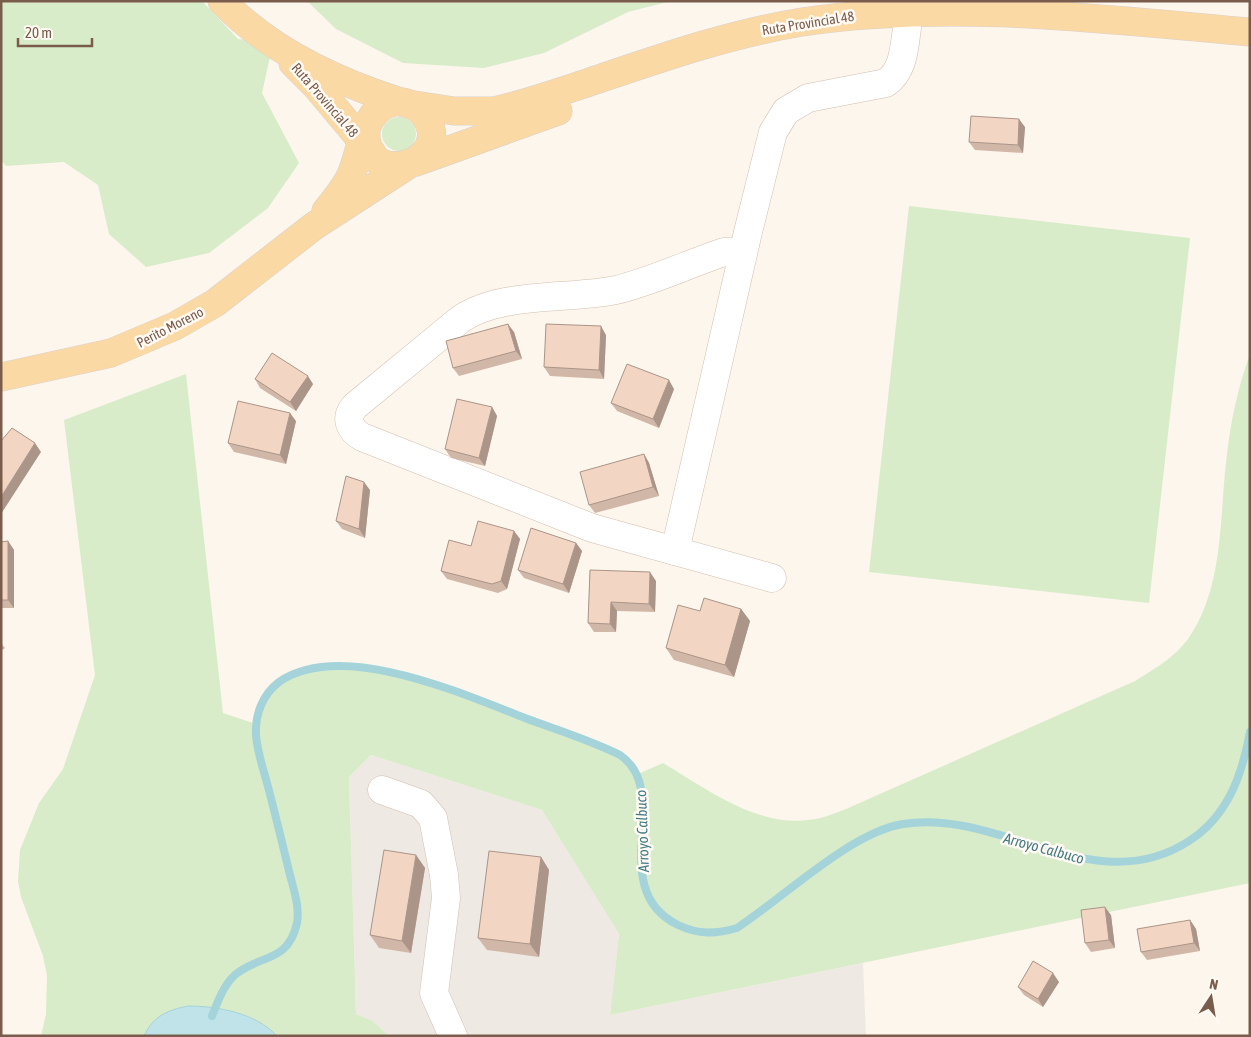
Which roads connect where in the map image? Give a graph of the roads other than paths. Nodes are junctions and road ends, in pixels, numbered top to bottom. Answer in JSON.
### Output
{"nodes":[{"id":1,"x":222,"y":1,"type":"edge"},
{"id":2,"x":907,"y":19,"type":"junction"},
{"id":3,"x":1250,"y":32,"type":"edge"},
{"id":4,"x":273,"y":43,"type":"junction"},
{"id":5,"x":1250,"y":50,"type":"edge"},
{"id":6,"x":405,"y":103,"type":"junction"},
{"id":7,"x":368,"y":144,"type":"junction"},
{"id":8,"x":412,"y":163,"type":"junction"},
{"id":9,"x":314,"y":226,"type":"junction"},
{"id":10,"x":745,"y":242,"type":"junction"},
{"id":11,"x":1,"y":377,"type":"edge"},
{"id":12,"x":676,"y":551,"type":"junction"},
{"id":13,"x":772,"y":578,"type":"dead end"},
{"id":14,"x":382,"y":790,"type":"dead end"},
{"id":15,"x":453,"y":1036,"type":"edge"}],
"edges":[{"from":1,"to":4,"type":"main road","name":"Ruta Provincial 48"},
{"from":2,"to":3,"type":"main road","name":"Ruta Provincial 48"},
{"from":2,"to":5,"type":"main road","name":"Ruta Provincial 48"},
{"from":2,"to":6,"type":"main road","name":"Ruta Provincial 48"},
{"from":2,"to":8,"type":"main road","name":"Ruta Provincial 48"},
{"from":2,"to":10,"type":"street"},
{"from":4,"to":6,"type":"main road","name":"Ruta Provincial 48"},
{"from":4,"to":7,"type":"main road","name":"Ruta Provincial 48"},
{"from":6,"to":7,"type":"main road","name":"Ruta Provincial 48"},
{"from":6,"to":8,"type":"main road","name":"Ruta Provincial 48"},
{"from":7,"to":8,"type":"main road","name":"Ruta Provincial 48"},
{"from":7,"to":9,"type":"main road","name":"Perito Moreno"},
{"from":8,"to":9,"type":"main road","name":"Perito Moreno"},
{"from":9,"to":11,"type":"main road","name":"Perito Moreno"},
{"from":10,"to":12,"type":"street"},
{"from":10,"to":12,"type":"street"},
{"from":12,"to":13,"type":"street"},
{"from":14,"to":15,"type":"street"}]}
